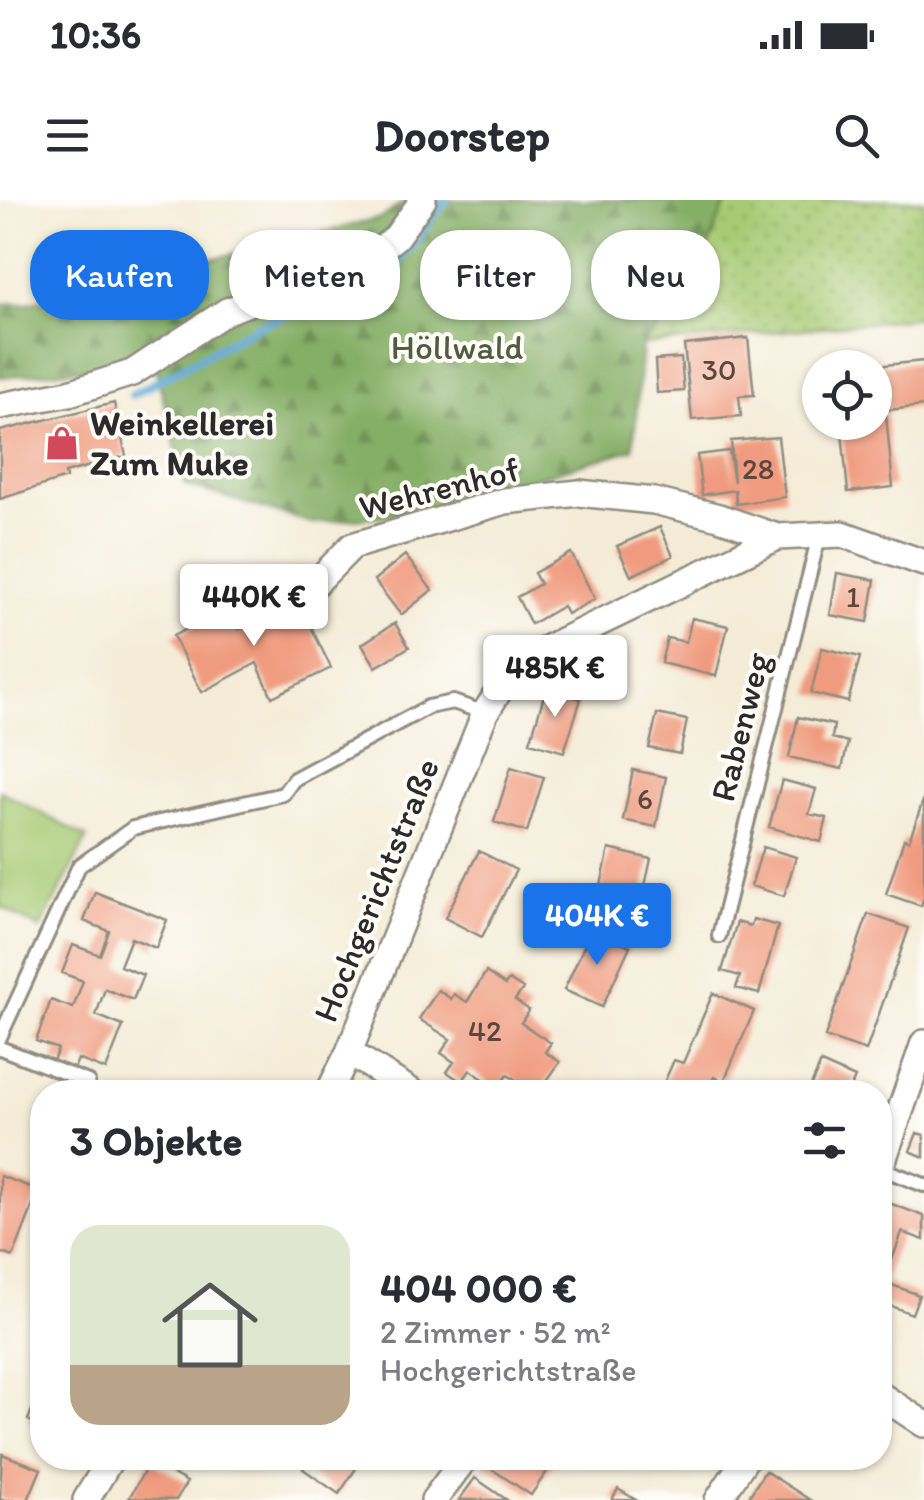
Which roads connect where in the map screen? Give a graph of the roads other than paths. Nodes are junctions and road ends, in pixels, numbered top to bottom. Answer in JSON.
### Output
{"nodes":[{"id":1,"x":424,"y":200,"type":"edge"},
{"id":2,"x":0,"y":406,"type":"edge"},
{"id":3,"x":820,"y":533,"type":"junction"},
{"id":4,"x":778,"y":538,"type":"junction"},
{"id":5,"x":923,"y":560,"type":"edge"},
{"id":6,"x":310,"y":589,"type":"dead end"},
{"id":7,"x":485,"y":713,"type":"junction"},
{"id":8,"x":719,"y":936,"type":"dead end"},
{"id":9,"x":0,"y":1037,"type":"edge"},
{"id":10,"x":924,"y":1043,"type":"edge"},
{"id":11,"x":0,"y":1048,"type":"edge"},
{"id":12,"x":349,"y":1052,"type":"junction"},
{"id":13,"x":83,"y":1080,"type":"edge"},
{"id":14,"x":335,"y":1080,"type":"edge"},
{"id":15,"x":393,"y":1080,"type":"edge"},
{"id":16,"x":892,"y":1134,"type":"edge"},
{"id":17,"x":892,"y":1173,"type":"edge"},
{"id":18,"x":924,"y":1185,"type":"edge"},
{"id":19,"x":892,"y":1402,"type":"edge"},
{"id":20,"x":924,"y":1424,"type":"edge"},
{"id":21,"x":105,"y":1470,"type":"edge"},
{"id":22,"x":456,"y":1470,"type":"edge"},
{"id":23,"x":738,"y":1470,"type":"edge"},
{"id":24,"x":86,"y":1500,"type":"edge"},
{"id":25,"x":434,"y":1500,"type":"edge"},
{"id":26,"x":718,"y":1500,"type":"edge"}],
"edges":[{"from":1,"to":2,"type":"street"},
{"from":3,"to":4,"type":"street","name":"Hochgerichtstraße"},
{"from":3,"to":5,"type":"street","name":"Hochgerichtstraße"},
{"from":3,"to":8,"type":"lane","name":"Rabenweg"},
{"from":4,"to":6,"type":"street","name":"Wehrenhof"},
{"from":4,"to":7,"type":"street","name":"Hochgerichtstraße"},
{"from":7,"to":9,"type":"lane","name":"Hochgerichtstraße"},
{"from":7,"to":12,"type":"street","name":"Hochgerichtstraße"},
{"from":10,"to":16,"type":"street"},
{"from":11,"to":13,"type":"lane"},
{"from":12,"to":14,"type":"street","name":"Hochgerichtstraße"},
{"from":12,"to":15,"type":"street"},
{"from":17,"to":18,"type":"lane"},
{"from":19,"to":20,"type":"street"},
{"from":21,"to":24,"type":"street"},
{"from":22,"to":25,"type":"street"},
{"from":23,"to":26,"type":"street"}]}
